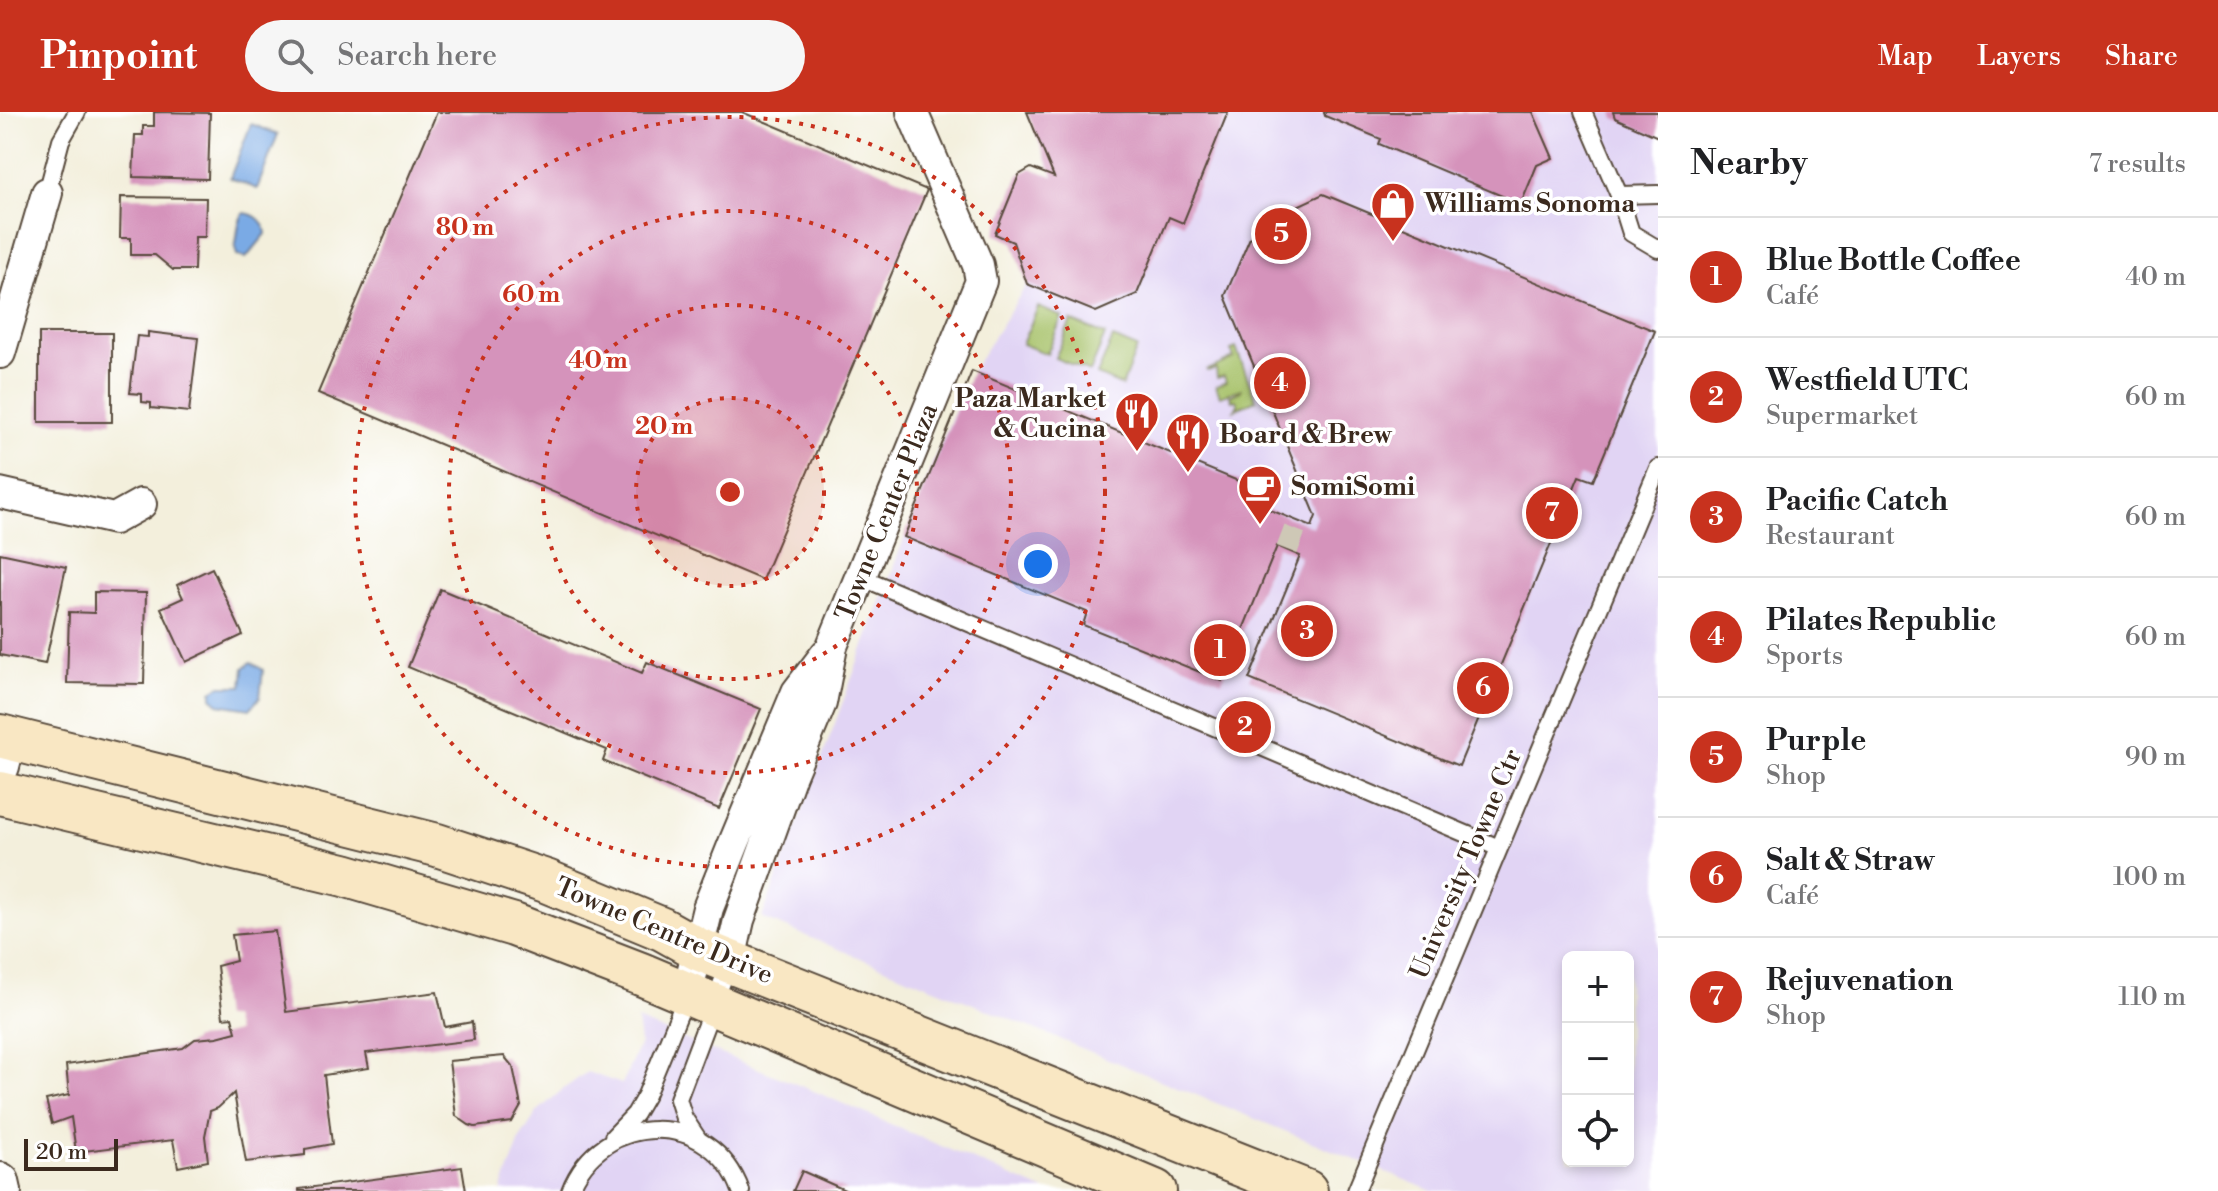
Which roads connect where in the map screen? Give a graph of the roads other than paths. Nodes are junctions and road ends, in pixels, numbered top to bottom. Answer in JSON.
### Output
{"nodes":[{"id":1,"x":77,"y":112,"type":"edge"},
{"id":2,"x":912,"y":112,"type":"edge"},
{"id":3,"x":1583,"y":112,"type":"edge"},
{"id":4,"x":47,"y":193,"type":"joint"},
{"id":5,"x":1658,"y":194,"type":"edge"},
{"id":6,"x":1619,"y":195,"type":"junction"},
{"id":7,"x":1658,"y":249,"type":"edge"},
{"id":8,"x":0,"y":353,"type":"edge"},
{"id":9,"x":1658,"y":468,"type":"edge"},
{"id":10,"x":0,"y":493,"type":"edge"},
{"id":11,"x":141,"y":504,"type":"dead end"},
{"id":12,"x":861,"y":577,"type":"junction"},
{"id":13,"x":2,"y":747,"type":"edge"},
{"id":14,"x":0,"y":793,"type":"edge"},
{"id":15,"x":1499,"y":848,"type":"junction"},
{"id":16,"x":714,"y":954,"type":"junction"},
{"id":17,"x":700,"y":1000,"type":"junction"},
{"id":18,"x":699,"y":1140,"type":"junction"},
{"id":19,"x":607,"y":1144,"type":"junction"},
{"id":20,"x":0,"y":1182,"type":"edge"},
{"id":21,"x":2,"y":1191,"type":"edge"},
{"id":22,"x":570,"y":1191,"type":"edge"},
{"id":23,"x":741,"y":1191,"type":"edge"},
{"id":24,"x":1155,"y":1191,"type":"edge"},
{"id":25,"x":1306,"y":1191,"type":"edge"},
{"id":26,"x":1356,"y":1191,"type":"edge"}],
"edges":[{"from":1,"to":4,"type":"lane"},
{"from":2,"to":12,"type":"street","name":"Towne Center Plaza"},
{"from":3,"to":6,"type":"lane"},
{"from":4,"to":8,"type":"street"},
{"from":5,"to":6,"type":"lane"},
{"from":6,"to":7,"type":"lane"},
{"from":9,"to":15,"type":"lane","name":"University Towne Ctr"},
{"from":10,"to":11,"type":"street"},
{"from":12,"to":15,"type":"lane"},
{"from":12,"to":16,"type":"street","name":"Towne Center Plaza"},
{"from":13,"to":16,"type":"main road","name":"Towne Centre Drive"},
{"from":14,"to":17,"type":"main road","name":"Towne Centre Drive"},
{"from":15,"to":26,"type":"lane","name":"University Towne Ctr"},
{"from":16,"to":17,"type":"street","name":"Towne Center Plaza"},
{"from":16,"to":25,"type":"main road","name":"Towne Centre Drive"},
{"from":17,"to":18,"type":"lane"},
{"from":17,"to":19,"type":"lane"},
{"from":17,"to":24,"type":"main road","name":"Towne Centre Drive"},
{"from":18,"to":19,"type":"lane"},
{"from":18,"to":23,"type":"lane"},
{"from":19,"to":22,"type":"lane"},
{"from":20,"to":21,"type":"street"}]}
